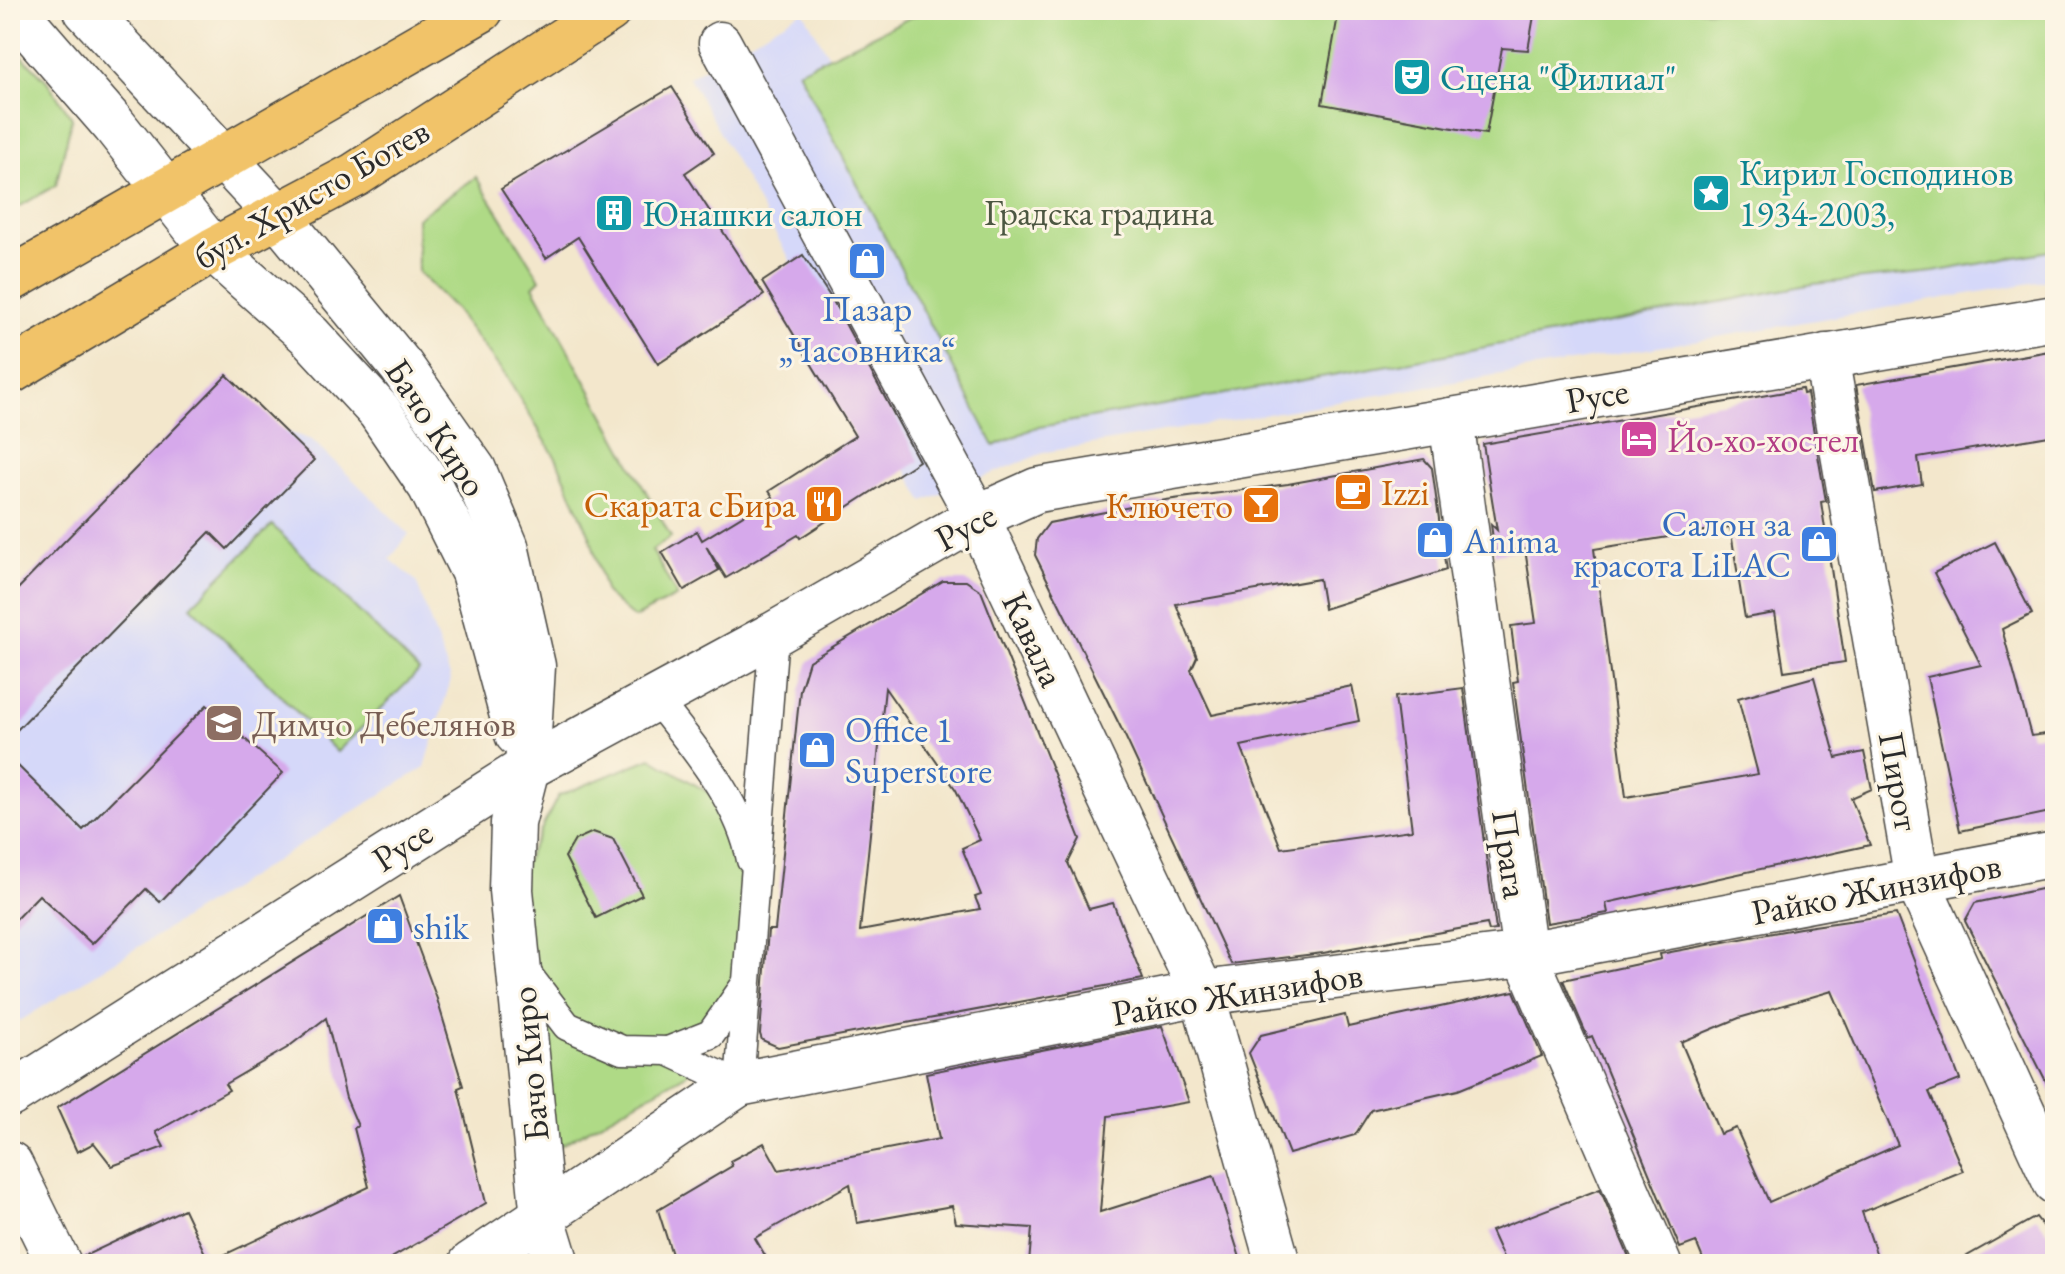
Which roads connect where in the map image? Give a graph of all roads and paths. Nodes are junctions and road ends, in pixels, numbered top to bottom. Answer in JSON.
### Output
{"nodes":[{"id":1,"x":14,"y":10,"type":"edge"},
{"id":2,"x":86,"y":10,"type":"edge"},
{"id":3,"x":481,"y":10,"type":"edge"},
{"id":4,"x":609,"y":10,"type":"edge"},
{"id":5,"x":720,"y":43,"type":"dead end"},
{"id":6,"x":221,"y":158,"type":"junction"},
{"id":7,"x":164,"y":189,"type":"junction"},
{"id":8,"x":277,"y":215,"type":"junction"},
{"id":9,"x":213,"y":250,"type":"junction"},
{"id":10,"x":10,"y":280,"type":"edge"},
{"id":11,"x":2055,"y":318,"type":"edge"},
{"id":12,"x":1826,"y":356,"type":"junction"},
{"id":13,"x":10,"y":372,"type":"edge"},
{"id":14,"x":1451,"y":420,"type":"junction"},
{"id":15,"x":977,"y":517,"type":"junction"},
{"id":16,"x":774,"y":634,"type":"junction"},
{"id":17,"x":656,"y":699,"type":"junction"},
{"id":18,"x":527,"y":768,"type":"junction"},
{"id":19,"x":2055,"y":854,"type":"edge"},
{"id":20,"x":754,"y":876,"type":"junction"},
{"id":21,"x":1917,"y":880,"type":"junction"},
{"id":22,"x":1525,"y":954,"type":"junction"},
{"id":23,"x":521,"y":966,"type":"junction"},
{"id":24,"x":746,"y":984,"type":"junction"},
{"id":25,"x":1202,"y":993,"type":"junction"},
{"id":26,"x":668,"y":1051,"type":"junction"},
{"id":27,"x":739,"y":1084,"type":"junction"},
{"id":28,"x":10,"y":1095,"type":"edge"},
{"id":29,"x":10,"y":1164,"type":"edge"},
{"id":30,"x":2055,"y":1182,"type":"edge"},
{"id":31,"x":543,"y":1218,"type":"junction"},
{"id":32,"x":59,"y":1264,"type":"edge"},
{"id":33,"x":471,"y":1264,"type":"edge"},
{"id":34,"x":557,"y":1264,"type":"edge"},
{"id":35,"x":1278,"y":1264,"type":"edge"},
{"id":36,"x":1659,"y":1264,"type":"edge"}],
"edges":[{"from":1,"to":7,"type":"street","name":"Бачо Киро"},
{"from":2,"to":6,"type":"street","name":"Бачо Киро"},
{"from":3,"to":6,"type":"main road","name":"бул. Христо Ботев"},
{"from":4,"to":8,"type":"main road","name":"бул. Христо Ботев"},
{"from":5,"to":15,"type":"street","name":"Кавала"},
{"from":6,"to":7,"type":"main road","name":"бул. Христо Ботев"},
{"from":6,"to":8,"type":"street","name":"Бачо Киро"},
{"from":7,"to":9,"type":"street","name":"Бачо Киро"},
{"from":7,"to":10,"type":"main road","name":"бул. Христо Ботев"},
{"from":8,"to":9,"type":"main road","name":"бул. Христо Ботев"},
{"from":8,"to":18,"type":"street","name":"Бачо Киро"},
{"from":9,"to":13,"type":"main road","name":"бул. Христо Ботев"},
{"from":9,"to":18,"type":"street","name":"Бачо Киро"},
{"from":11,"to":12,"type":"street","name":"Русе"},
{"from":12,"to":14,"type":"street","name":"Русе"},
{"from":12,"to":21,"type":"street","name":"Пирот"},
{"from":14,"to":15,"type":"street","name":"Русе"},
{"from":14,"to":22,"type":"street","name":"Прага"},
{"from":15,"to":16,"type":"street","name":"Русе"},
{"from":15,"to":25,"type":"street","name":"Кавала"},
{"from":16,"to":17,"type":"street","name":"Русе"},
{"from":16,"to":20,"type":"lane"},
{"from":17,"to":18,"type":"street","name":"Русе"},
{"from":17,"to":20,"type":"lane"},
{"from":18,"to":23,"type":"street","name":"Бачо Киро"},
{"from":18,"to":28,"type":"street","name":"Русе"},
{"from":19,"to":21,"type":"street","name":"Райко Жинзифов"},
{"from":20,"to":24,"type":"lane"},
{"from":21,"to":22,"type":"street","name":"Райко Жинзифов"},
{"from":21,"to":30,"type":"street","name":"Пирот"},
{"from":22,"to":25,"type":"street","name":"Райко Жинзифов"},
{"from":22,"to":36,"type":"street","name":"Прага"},
{"from":23,"to":26,"type":"lane"},
{"from":23,"to":31,"type":"street","name":"Бачо Киро"},
{"from":24,"to":26,"type":"lane"},
{"from":24,"to":27,"type":"lane"},
{"from":25,"to":27,"type":"street","name":"Райко Жинзифов"},
{"from":25,"to":35,"type":"street","name":"Кавала"},
{"from":26,"to":27,"type":"lane"},
{"from":27,"to":31,"type":"street","name":"Райко Жинзифов"},
{"from":29,"to":32,"type":"street"},
{"from":31,"to":33,"type":"street","name":"Райко Жинзифов"},
{"from":31,"to":34,"type":"street","name":"Бачо Киро"}]}
